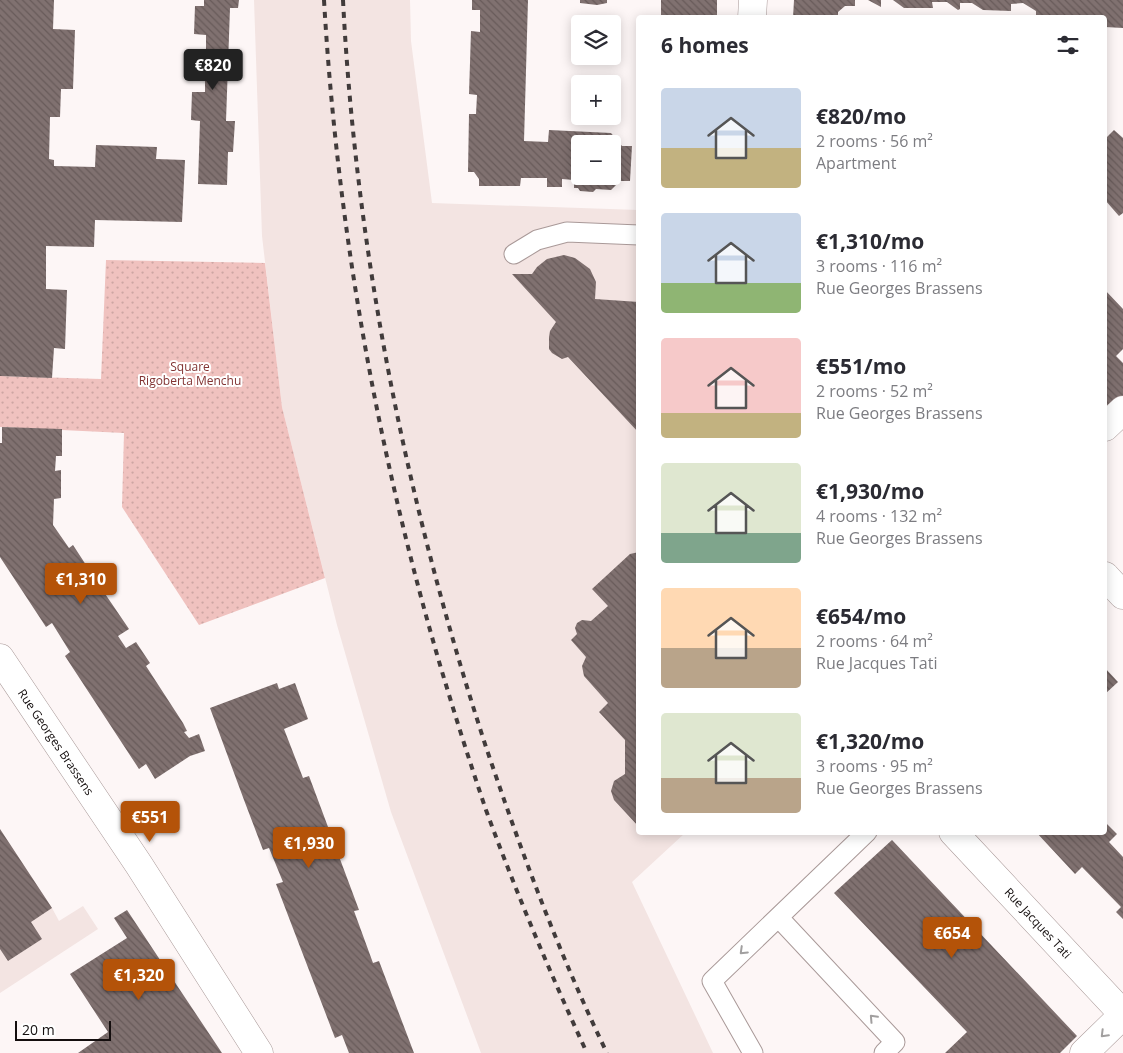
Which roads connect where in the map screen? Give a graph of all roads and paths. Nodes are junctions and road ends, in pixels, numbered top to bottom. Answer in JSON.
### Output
{"nodes":[{"id":1,"x":753,"y":0,"type":"edge"},
{"id":2,"x":752,"y":15,"type":"edge"},
{"id":3,"x":636,"y":235,"type":"edge"},
{"id":4,"x":514,"y":254,"type":"dead end"},
{"id":5,"x":1123,"y":410,"type":"edge"},
{"id":6,"x":1107,"y":425,"type":"edge"},
{"id":7,"x":1107,"y":578,"type":"edge"},
{"id":8,"x":1123,"y":595,"type":"edge"},
{"id":9,"x":0,"y":658,"type":"edge"},
{"id":10,"x":864,"y":835,"type":"edge"},
{"id":11,"x":956,"y":835,"type":"edge"},
{"id":12,"x":779,"y":918,"type":"junction"},
{"id":13,"x":1123,"y":1014,"type":"edge"},
{"id":14,"x":259,"y":1053,"type":"edge"},
{"id":15,"x":753,"y":1053,"type":"edge"},
{"id":16,"x":884,"y":1053,"type":"edge"},
{"id":17,"x":1084,"y":1053,"type":"edge"}],
"edges":[{"from":1,"to":2,"type":"street"},
{"from":3,"to":4,"type":"lane"},
{"from":5,"to":6,"type":"street"},
{"from":7,"to":8,"type":"street"},
{"from":9,"to":14,"type":"street","name":"Rue Georges Brassens"},
{"from":10,"to":12,"type":"lane"},
{"from":11,"to":13,"type":"street","name":"Rue Jacques Tati"},
{"from":12,"to":15,"type":"lane","one_way":true},
{"from":16,"to":12,"type":"lane","one_way":true},
{"from":13,"to":17,"type":"street","one_way":true}]}
